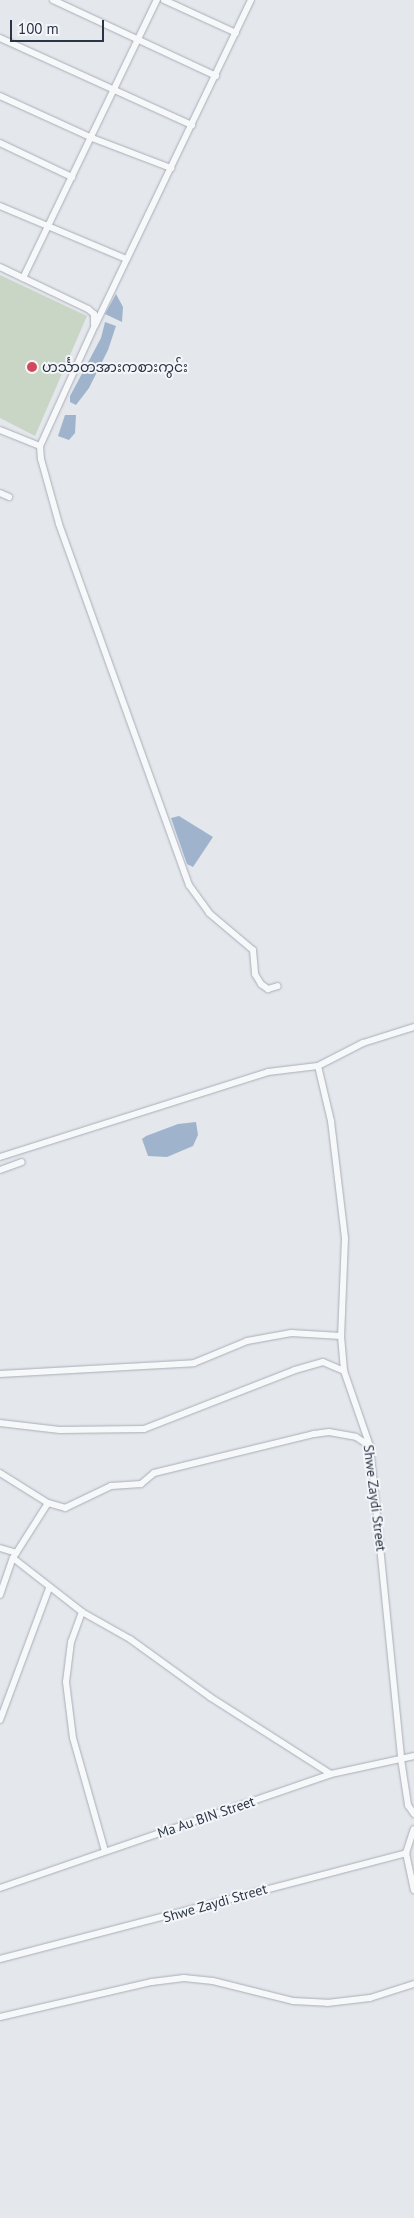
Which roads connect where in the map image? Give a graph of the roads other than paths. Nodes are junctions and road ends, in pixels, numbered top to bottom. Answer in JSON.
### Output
{"nodes":[{"id":1,"x":53,"y":0,"type":"edge"},
{"id":2,"x":158,"y":0,"type":"edge"},
{"id":3,"x":164,"y":0,"type":"edge"},
{"id":4,"x":251,"y":0,"type":"edge"},
{"id":5,"x":236,"y":33,"type":"junction"},
{"id":6,"x":0,"y":38,"type":"edge"},
{"id":7,"x":138,"y":41,"type":"junction"},
{"id":8,"x":216,"y":76,"type":"junction"},
{"id":9,"x":114,"y":90,"type":"junction"},
{"id":10,"x":0,"y":96,"type":"edge"},
{"id":11,"x":192,"y":125,"type":"junction"},
{"id":12,"x":92,"y":138,"type":"junction"},
{"id":13,"x":0,"y":143,"type":"edge"},
{"id":14,"x":171,"y":168,"type":"junction"},
{"id":15,"x":72,"y":177,"type":"junction"},
{"id":16,"x":0,"y":206,"type":"edge"},
{"id":17,"x":46,"y":227,"type":"junction"},
{"id":18,"x":126,"y":260,"type":"junction"},
{"id":19,"x":0,"y":268,"type":"edge"},
{"id":20,"x":23,"y":278,"type":"junction"},
{"id":21,"x":94,"y":325,"type":"junction"},
{"id":22,"x":0,"y":430,"type":"edge"},
{"id":23,"x":40,"y":446,"type":"junction"},
{"id":24,"x":0,"y":493,"type":"edge"},
{"id":25,"x":9,"y":497,"type":"dead end"},
{"id":26,"x":278,"y":986,"type":"dead end"},
{"id":27,"x":414,"y":1027,"type":"edge"},
{"id":28,"x":318,"y":1066,"type":"junction"},
{"id":29,"x":0,"y":1157,"type":"edge"},
{"id":30,"x":22,"y":1162,"type":"dead end"},
{"id":31,"x":0,"y":1170,"type":"edge"},
{"id":32,"x":340,"y":1336,"type":"junction"},
{"id":33,"x":344,"y":1371,"type":"junction"},
{"id":34,"x":0,"y":1374,"type":"edge"},
{"id":35,"x":0,"y":1423,"type":"edge"},
{"id":36,"x":370,"y":1446,"type":"junction"},
{"id":37,"x":0,"y":1473,"type":"edge"},
{"id":38,"x":48,"y":1503,"type":"junction"},
{"id":39,"x":0,"y":1548,"type":"edge"},
{"id":40,"x":14,"y":1556,"type":"junction"},
{"id":41,"x":49,"y":1588,"type":"junction"},
{"id":42,"x":0,"y":1595,"type":"edge"},
{"id":43,"x":82,"y":1612,"type":"junction"},
{"id":44,"x":0,"y":1720,"type":"edge"},
{"id":45,"x":414,"y":1756,"type":"edge"},
{"id":46,"x":401,"y":1759,"type":"junction"},
{"id":47,"x":331,"y":1774,"type":"junction"},
{"id":48,"x":414,"y":1814,"type":"edge"},
{"id":49,"x":414,"y":1830,"type":"edge"},
{"id":50,"x":105,"y":1851,"type":"junction"},
{"id":51,"x":406,"y":1853,"type":"junction"},
{"id":52,"x":0,"y":1888,"type":"edge"},
{"id":53,"x":414,"y":1890,"type":"edge"},
{"id":54,"x":0,"y":1958,"type":"edge"},
{"id":55,"x":414,"y":1984,"type":"edge"},
{"id":56,"x":0,"y":2017,"type":"edge"}],
"edges":[{"from":1,"to":7,"type":"street"},
{"from":2,"to":7,"type":"street"},
{"from":3,"to":5,"type":"street"},
{"from":4,"to":5,"type":"street"},
{"from":5,"to":8,"type":"street"},
{"from":6,"to":9,"type":"street"},
{"from":7,"to":8,"type":"street"},
{"from":7,"to":9,"type":"street"},
{"from":8,"to":11,"type":"street"},
{"from":9,"to":11,"type":"street"},
{"from":9,"to":12,"type":"street"},
{"from":10,"to":12,"type":"street"},
{"from":11,"to":14,"type":"street"},
{"from":12,"to":14,"type":"street"},
{"from":12,"to":15,"type":"street"},
{"from":13,"to":15,"type":"street"},
{"from":14,"to":18,"type":"street"},
{"from":15,"to":17,"type":"street"},
{"from":16,"to":17,"type":"street"},
{"from":17,"to":18,"type":"street"},
{"from":17,"to":20,"type":"street"},
{"from":18,"to":21,"type":"street"},
{"from":19,"to":20,"type":"street"},
{"from":20,"to":21,"type":"street"},
{"from":21,"to":23,"type":"street"},
{"from":22,"to":23,"type":"street"},
{"from":23,"to":26,"type":"street"},
{"from":24,"to":25,"type":"street"},
{"from":27,"to":28,"type":"street"},
{"from":28,"to":29,"type":"street"},
{"from":28,"to":32,"type":"street","name":"Shwe Zaydi Street"},
{"from":30,"to":31,"type":"street"},
{"from":32,"to":33,"type":"street","name":"Shwe Zaydi Street"},
{"from":32,"to":34,"type":"street"},
{"from":33,"to":35,"type":"street"},
{"from":33,"to":36,"type":"street","name":"Shwe Zaydi Street"},
{"from":36,"to":38,"type":"street"},
{"from":36,"to":46,"type":"street","name":"Shwe Zaydi Street"},
{"from":37,"to":38,"type":"street"},
{"from":38,"to":40,"type":"street"},
{"from":39,"to":40,"type":"street"},
{"from":40,"to":41,"type":"street"},
{"from":40,"to":42,"type":"street"},
{"from":41,"to":43,"type":"street"},
{"from":41,"to":44,"type":"street"},
{"from":43,"to":47,"type":"street"},
{"from":43,"to":50,"type":"street"},
{"from":45,"to":46,"type":"street","name":"Ma Au BIN Street"},
{"from":46,"to":47,"type":"street","name":"Ma Au BIN Street"},
{"from":46,"to":48,"type":"street","name":"Shwe Zaydi Street"},
{"from":47,"to":50,"type":"street","name":"Ma Au BIN Street"},
{"from":49,"to":51,"type":"street"},
{"from":50,"to":52,"type":"street","name":"Ma Au BIN Street"},
{"from":51,"to":53,"type":"street"},
{"from":51,"to":54,"type":"street","name":"Shwe Zaydi Street"},
{"from":55,"to":56,"type":"street"}]}
